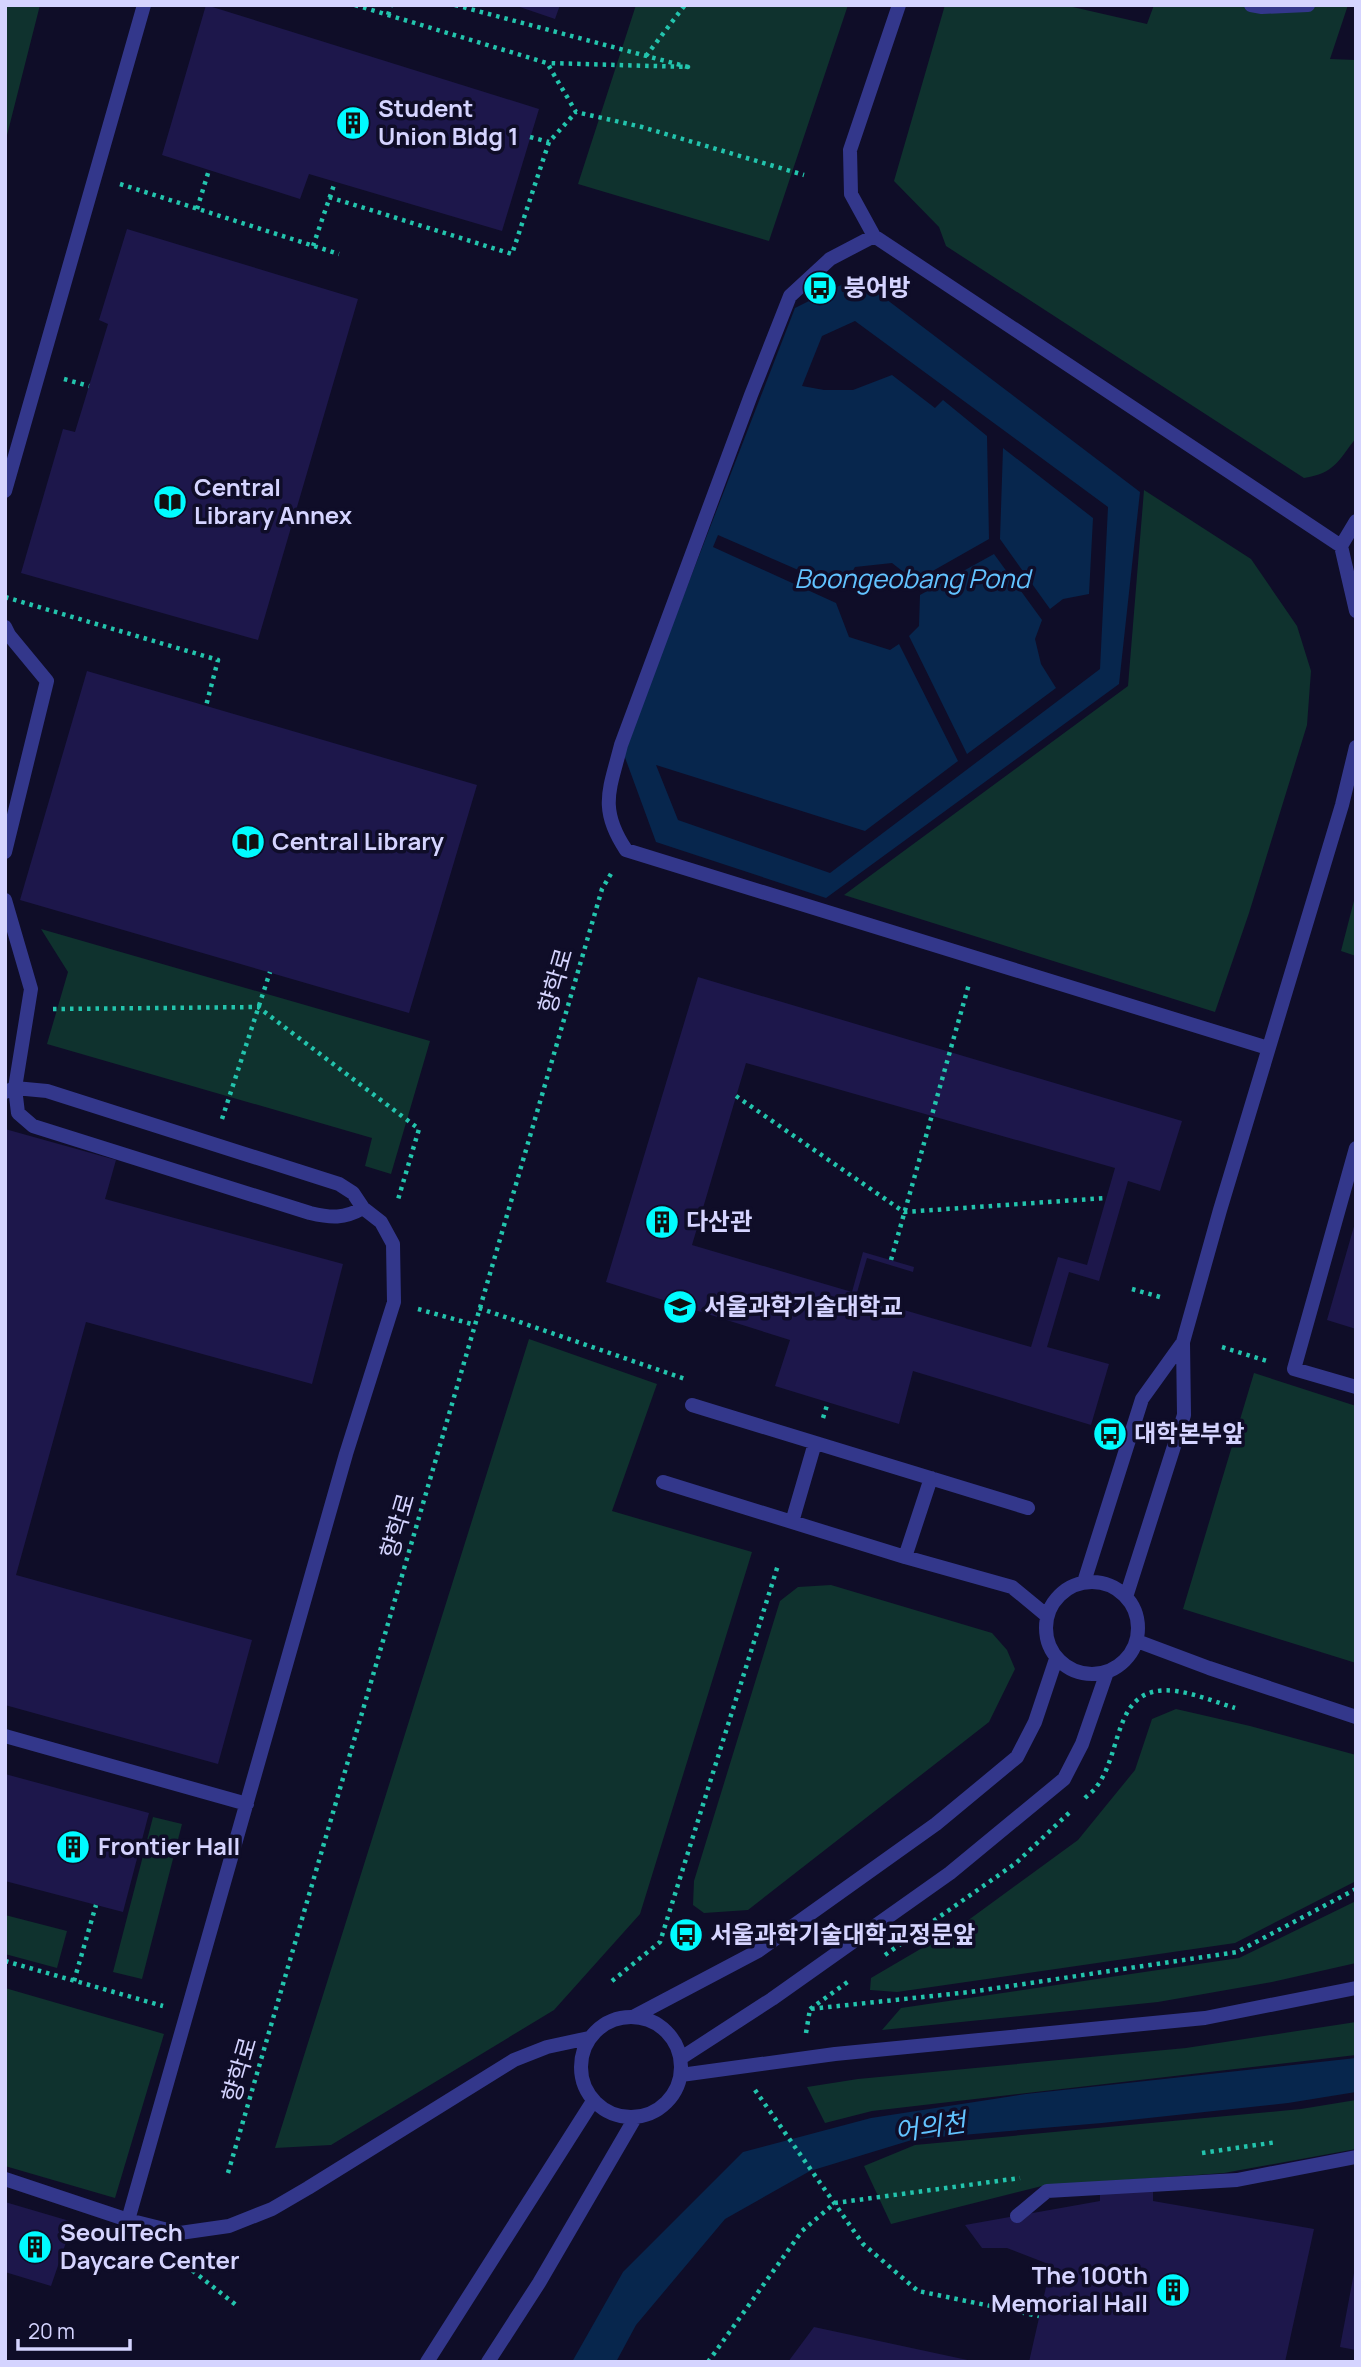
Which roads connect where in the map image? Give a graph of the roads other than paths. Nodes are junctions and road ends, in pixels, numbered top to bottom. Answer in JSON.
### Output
{"nodes":[{"id":1,"x":144,"y":5,"type":"edge"},
{"id":2,"x":899,"y":5,"type":"edge"},
{"id":3,"x":1251,"y":5,"type":"edge"},
{"id":4,"x":1308,"y":5,"type":"edge"},
{"id":5,"x":874,"y":236,"type":"junction"},
{"id":6,"x":5,"y":491,"type":"edge"},
{"id":7,"x":1356,"y":521,"type":"edge"},
{"id":8,"x":1341,"y":546,"type":"junction"},
{"id":9,"x":1356,"y":611,"type":"edge"},
{"id":10,"x":5,"y":628,"type":"edge"},
{"id":11,"x":1356,"y":747,"type":"edge"},
{"id":12,"x":5,"y":852,"type":"edge"},
{"id":13,"x":5,"y":900,"type":"edge"},
{"id":14,"x":1268,"y":1048,"type":"junction"},
{"id":15,"x":10,"y":1090,"type":"edge"},
{"id":16,"x":1356,"y":1148,"type":"edge"},
{"id":17,"x":363,"y":1208,"type":"junction"},
{"id":18,"x":1183,"y":1342,"type":"junction"},
{"id":19,"x":1356,"y":1387,"type":"edge"},
{"id":20,"x":692,"y":1405,"type":"dead end"},
{"id":21,"x":815,"y":1443,"type":"junction"},
{"id":22,"x":931,"y":1478,"type":"junction"},
{"id":23,"x":663,"y":1482,"type":"dead end"},
{"id":24,"x":1028,"y":1508,"type":"dead end"},
{"id":25,"x":792,"y":1522,"type":"junction"},
{"id":26,"x":905,"y":1557,"type":"junction"},
{"id":27,"x":1084,"y":1582,"type":"junction"},
{"id":28,"x":1126,"y":1597,"type":"junction"},
{"id":29,"x":1046,"y":1615,"type":"junction"},
{"id":30,"x":1137,"y":1641,"type":"junction"},
{"id":31,"x":1056,"y":1659,"type":"junction"},
{"id":32,"x":1107,"y":1672,"type":"junction"},
{"id":33,"x":1356,"y":1717,"type":"edge"},
{"id":34,"x":5,"y":1737,"type":"edge"},
{"id":35,"x":247,"y":1804,"type":"junction"},
{"id":36,"x":1356,"y":1988,"type":"edge"},
{"id":37,"x":633,"y":2017,"type":"junction"},
{"id":38,"x":589,"y":2038,"type":"junction"},
{"id":39,"x":681,"y":2058,"type":"junction"},
{"id":40,"x":681,"y":2075,"type":"junction"},
{"id":41,"x":593,"y":2101,"type":"junction"},
{"id":42,"x":635,"y":2118,"type":"junction"},
{"id":43,"x":1356,"y":2157,"type":"edge"},
{"id":44,"x":5,"y":2179,"type":"edge"},
{"id":45,"x":1017,"y":2216,"type":"dead end"},
{"id":46,"x":128,"y":2220,"type":"junction"},
{"id":47,"x":427,"y":2362,"type":"edge"},
{"id":48,"x":488,"y":2362,"type":"edge"}],
"edges":[{"from":1,"to":6,"type":"lane"},
{"from":2,"to":5,"type":"lane"},
{"from":3,"to":4,"type":"lane"},
{"from":5,"to":8,"type":"lane"},
{"from":5,"to":14,"type":"lane"},
{"from":7,"to":8,"type":"lane"},
{"from":8,"to":9,"type":"lane"},
{"from":10,"to":12,"type":"lane"},
{"from":11,"to":14,"type":"lane"},
{"from":13,"to":15,"type":"lane"},
{"from":14,"to":18,"type":"lane"},
{"from":15,"to":17,"type":"lane"},
{"from":15,"to":17,"type":"lane"},
{"from":16,"to":19,"type":"lane"},
{"from":17,"to":35,"type":"lane"},
{"from":18,"to":27,"type":"lane"},
{"from":18,"to":28,"type":"lane"},
{"from":20,"to":21,"type":"lane"},
{"from":21,"to":22,"type":"lane"},
{"from":21,"to":25,"type":"lane"},
{"from":22,"to":24,"type":"lane"},
{"from":22,"to":26,"type":"lane"},
{"from":23,"to":25,"type":"lane"},
{"from":25,"to":26,"type":"lane"},
{"from":26,"to":29,"type":"lane"},
{"from":27,"to":28,"type":"lane"},
{"from":27,"to":29,"type":"lane"},
{"from":28,"to":30,"type":"lane"},
{"from":29,"to":31,"type":"lane"},
{"from":30,"to":32,"type":"lane"},
{"from":30,"to":33,"type":"lane"},
{"from":31,"to":32,"type":"lane"},
{"from":31,"to":37,"type":"lane"},
{"from":32,"to":39,"type":"lane"},
{"from":34,"to":35,"type":"lane"},
{"from":35,"to":46,"type":"lane"},
{"from":36,"to":40,"type":"lane"},
{"from":37,"to":38,"type":"lane"},
{"from":37,"to":39,"type":"lane"},
{"from":38,"to":41,"type":"lane"},
{"from":38,"to":46,"type":"lane"},
{"from":39,"to":40,"type":"lane"},
{"from":40,"to":42,"type":"lane"},
{"from":41,"to":42,"type":"lane"},
{"from":41,"to":47,"type":"lane"},
{"from":42,"to":48,"type":"lane"},
{"from":43,"to":45,"type":"lane"},
{"from":44,"to":46,"type":"lane"}]}
